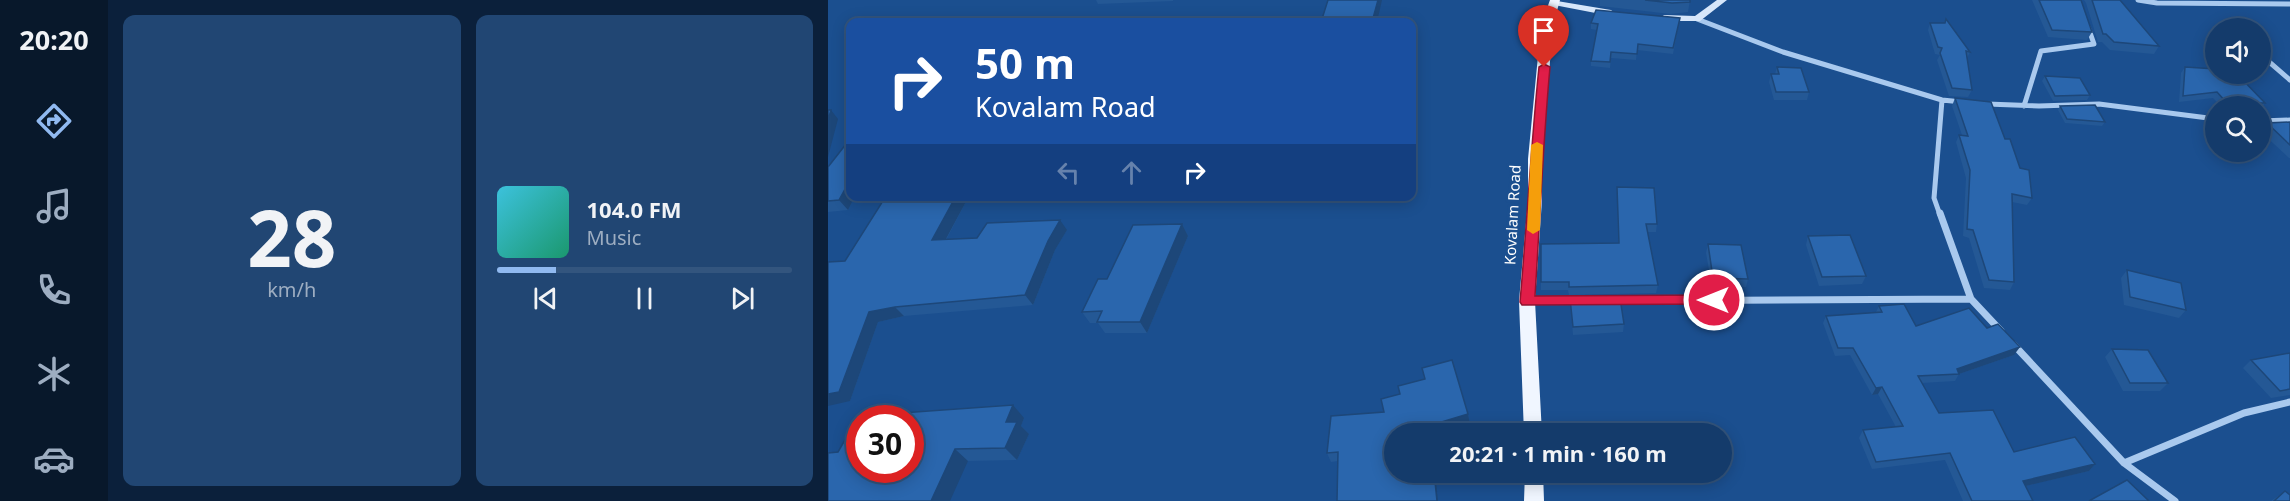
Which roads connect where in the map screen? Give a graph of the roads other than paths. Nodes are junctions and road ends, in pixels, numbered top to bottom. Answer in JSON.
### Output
{"nodes":[{"id":1,"x":1723,"y":0,"type":"edge"},
{"id":2,"x":2138,"y":0,"type":"edge"},
{"id":3,"x":1554,"y":1,"type":"edge"},
{"id":4,"x":2185,"y":1,"type":"edge"},
{"id":5,"x":2290,"y":4,"type":"edge"},
{"id":6,"x":1624,"y":14,"type":"edge"},
{"id":7,"x":1654,"y":17,"type":"edge"},
{"id":8,"x":1697,"y":18,"type":"junction"},
{"id":9,"x":2087,"y":24,"type":"edge"},
{"id":10,"x":2271,"y":64,"type":"edge"},
{"id":11,"x":2290,"y":80,"type":"edge"},
{"id":12,"x":1942,"y":100,"type":"junction"},
{"id":13,"x":1973,"y":104,"type":"edge"},
{"id":14,"x":1983,"y":104,"type":"edge"},
{"id":15,"x":2024,"y":106,"type":"junction"},
{"id":16,"x":2205,"y":117,"type":"edge"},
{"id":17,"x":2290,"y":120,"type":"edge"},
{"id":18,"x":2271,"y":121,"type":"edge"},
{"id":19,"x":1971,"y":299,"type":"junction"},
{"id":20,"x":1587,"y":301,"type":"edge"},
{"id":21,"x":1611,"y":301,"type":"edge"},
{"id":22,"x":1527,"y":302,"type":"junction"},
{"id":23,"x":2003,"y":334,"type":"edge"},
{"id":24,"x":2011,"y":342,"type":"edge"},
{"id":25,"x":2290,"y":402,"type":"edge"},
{"id":26,"x":1532,"y":423,"type":"edge"},
{"id":27,"x":2124,"y":463,"type":"junction"},
{"id":28,"x":1534,"y":483,"type":"edge"},
{"id":29,"x":1534,"y":501,"type":"edge"},
{"id":30,"x":2175,"y":501,"type":"edge"}],
"edges":[{"from":1,"to":8,"type":"main road"},
{"from":2,"to":4,"type":"street"},
{"from":3,"to":6,"type":"main road"},
{"from":3,"to":22,"type":"main road","name":"Kovalam Road"},
{"from":4,"to":5,"type":"street"},
{"from":7,"to":8,"type":"main road"},
{"from":8,"to":12,"type":"street"},
{"from":9,"to":15,"type":"street"},
{"from":10,"to":11,"type":"street"},
{"from":12,"to":13,"type":"street"},
{"from":12,"to":19,"type":"street"},
{"from":14,"to":15,"type":"street"},
{"from":15,"to":16,"type":"street"},
{"from":17,"to":18,"type":"street"},
{"from":19,"to":21,"type":"street"},
{"from":19,"to":23,"type":"street"},
{"from":20,"to":22,"type":"street"},
{"from":22,"to":26,"type":"main road","name":"Kovalam Road"},
{"from":24,"to":27,"type":"street"},
{"from":25,"to":27,"type":"street"},
{"from":27,"to":30,"type":"street"},
{"from":28,"to":29,"type":"main road"}]}
